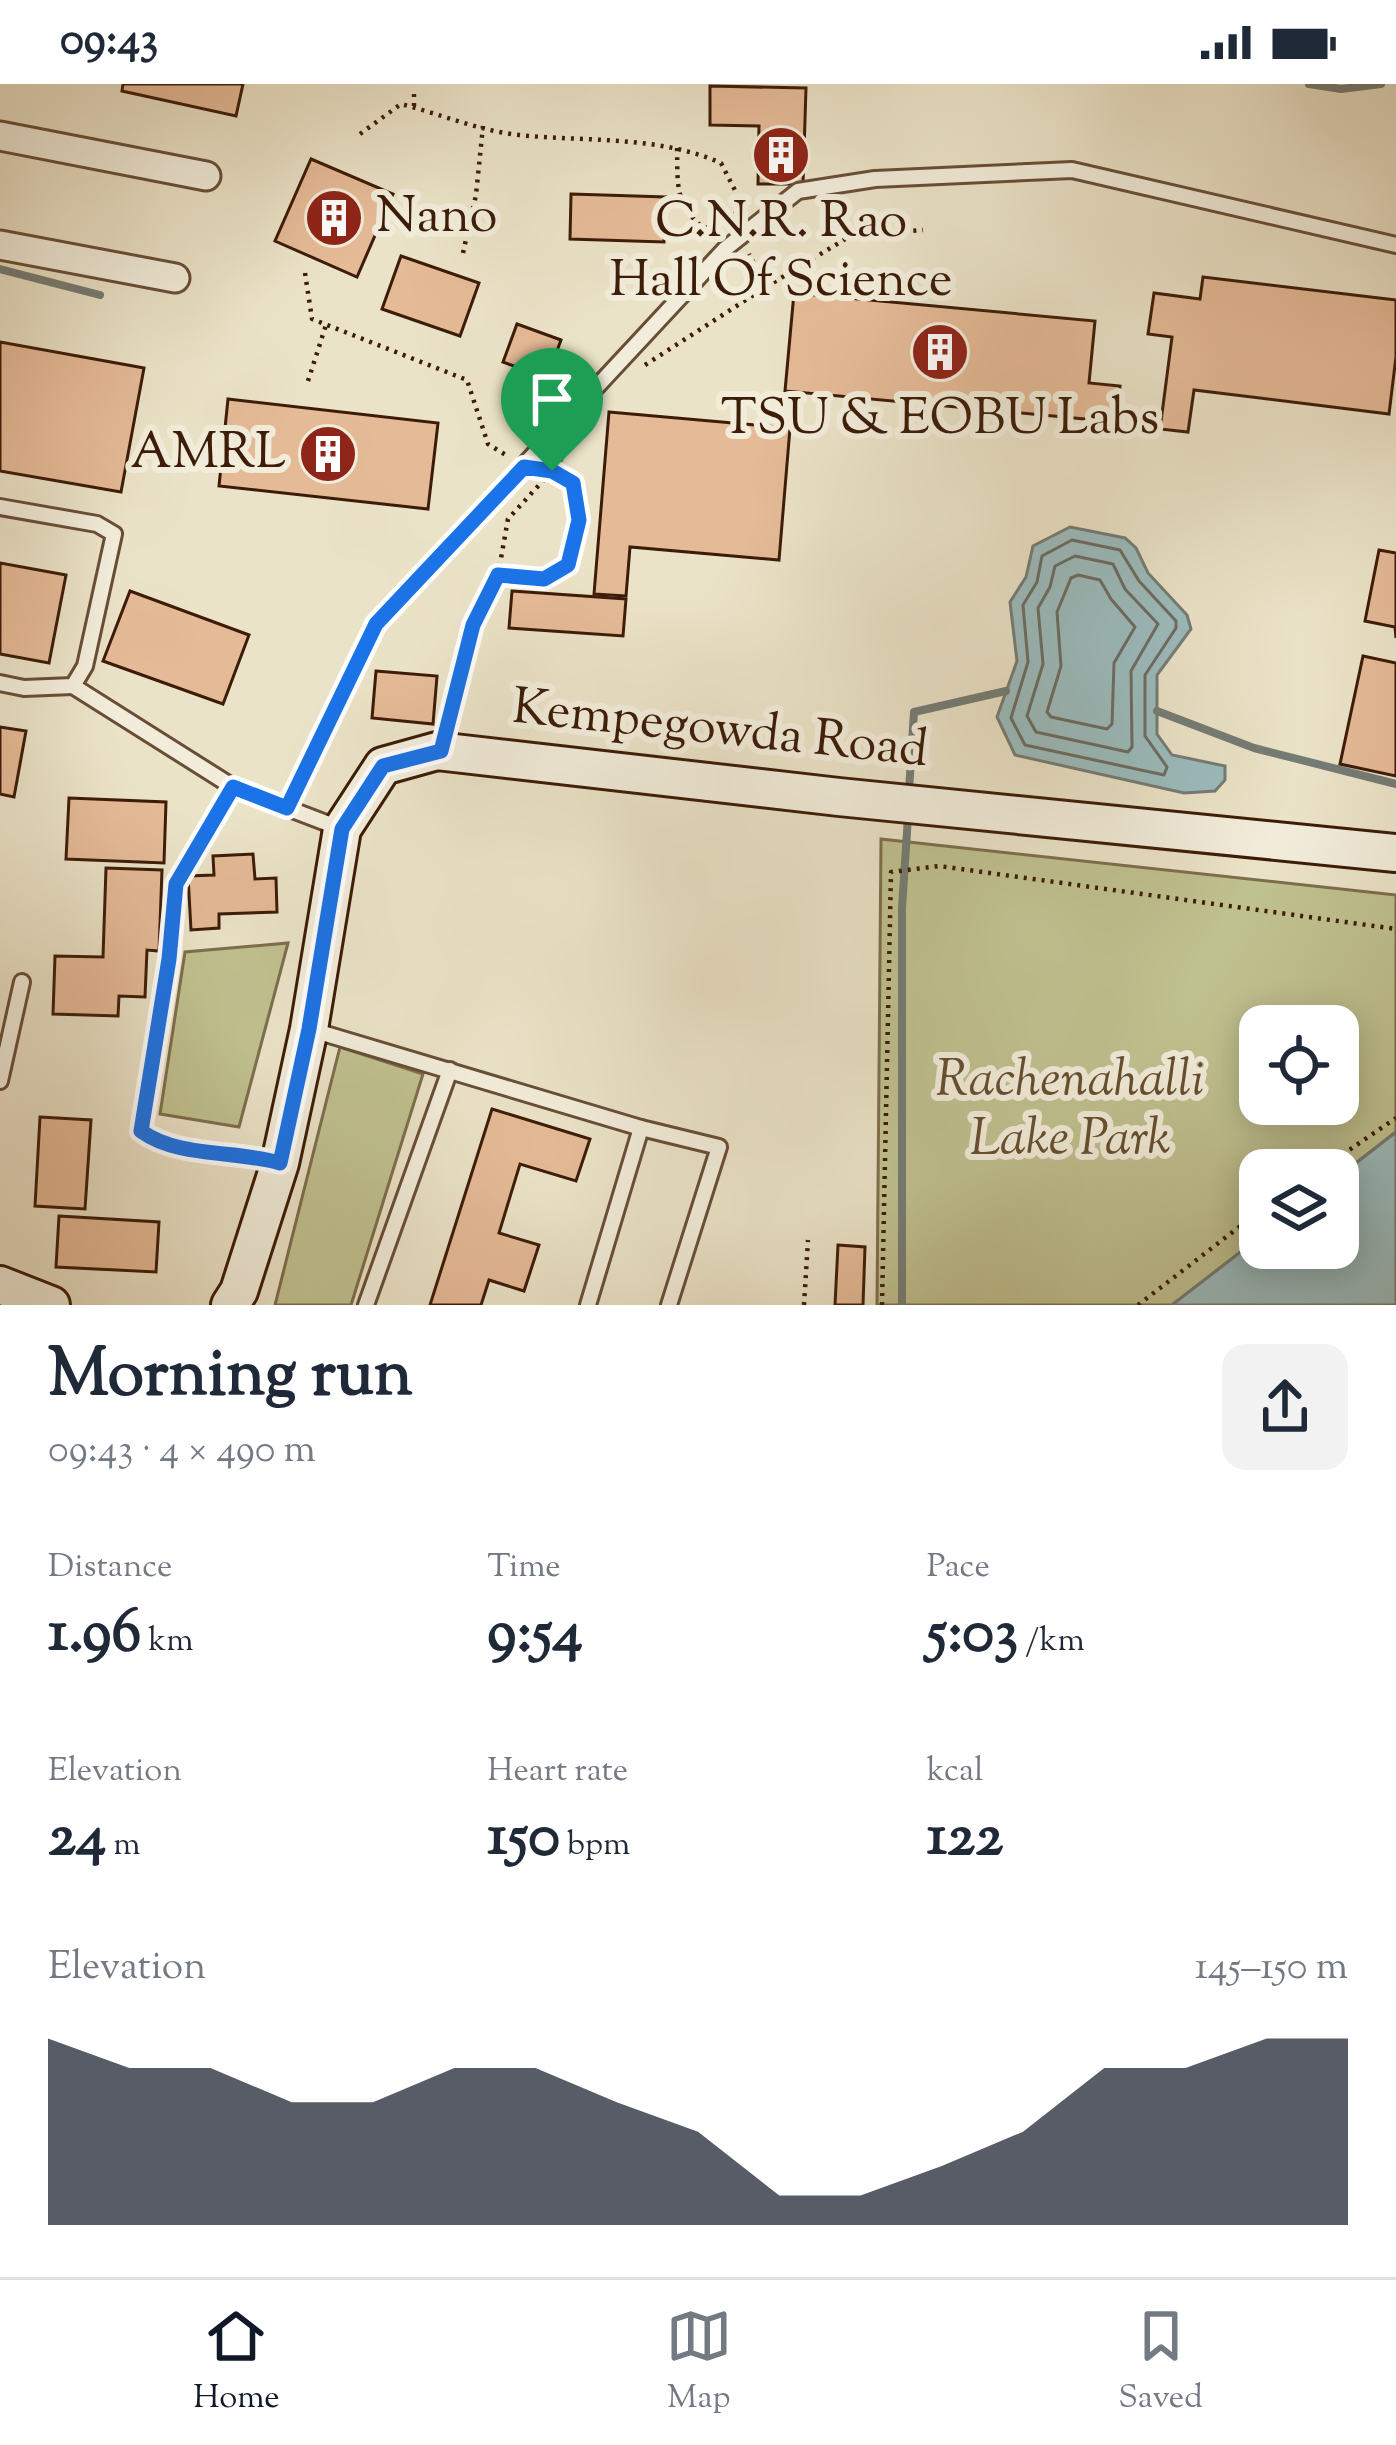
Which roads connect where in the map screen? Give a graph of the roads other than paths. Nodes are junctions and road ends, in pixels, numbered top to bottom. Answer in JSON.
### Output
{"nodes":[{"id":1,"x":0,"y":136,"type":"edge"},
{"id":2,"x":206,"y":176,"type":"dead end"},
{"id":3,"x":0,"y":245,"type":"edge"},
{"id":4,"x":1396,"y":245,"type":"edge"},
{"id":5,"x":176,"y":278,"type":"dead end"},
{"id":6,"x":0,"y":507,"type":"edge"},
{"id":7,"x":0,"y":683,"type":"edge"},
{"id":8,"x":73,"y":686,"type":"junction"},
{"id":9,"x":233,"y":787,"type":"junction"},
{"id":10,"x":287,"y":808,"type":"junction"},
{"id":11,"x":342,"y":829,"type":"junction"},
{"id":12,"x":1396,"y":853,"type":"edge"},
{"id":13,"x":22,"y":982,"type":"dead end"},
{"id":14,"x":309,"y":1029,"type":"junction"},
{"id":15,"x":450,"y":1070,"type":"junction"},
{"id":16,"x":0,"y":1081,"type":"edge"},
{"id":17,"x":641,"y":1128,"type":"junction"},
{"id":18,"x":280,"y":1163,"type":"junction"},
{"id":19,"x":0,"y":1285,"type":"edge"},
{"id":20,"x":51,"y":1305,"type":"edge"},
{"id":21,"x":230,"y":1305,"type":"edge"},
{"id":22,"x":366,"y":1305,"type":"edge"},
{"id":23,"x":588,"y":1305,"type":"edge"},
{"id":24,"x":669,"y":1305,"type":"edge"}],
"edges":[{"from":1,"to":2,"type":"street"},
{"from":3,"to":5,"type":"street"},
{"from":4,"to":10,"type":"lane"},
{"from":6,"to":8,"type":"lane"},
{"from":7,"to":8,"type":"lane"},
{"from":8,"to":9,"type":"lane"},
{"from":9,"to":10,"type":"lane"},
{"from":9,"to":18,"type":"lane"},
{"from":10,"to":11,"type":"lane"},
{"from":11,"to":12,"type":"street","name":"Kempegowda Road"},
{"from":11,"to":14,"type":"street","name":"Kempegowda Road"},
{"from":13,"to":16,"type":"lane"},
{"from":14,"to":15,"type":"lane"},
{"from":14,"to":18,"type":"street","name":"Kempegowda Road"},
{"from":15,"to":17,"type":"lane"},
{"from":15,"to":22,"type":"lane"},
{"from":17,"to":23,"type":"lane"},
{"from":17,"to":24,"type":"lane"},
{"from":18,"to":21,"type":"street","name":"Kempegowda Road"},
{"from":19,"to":20,"type":"street"}]}
